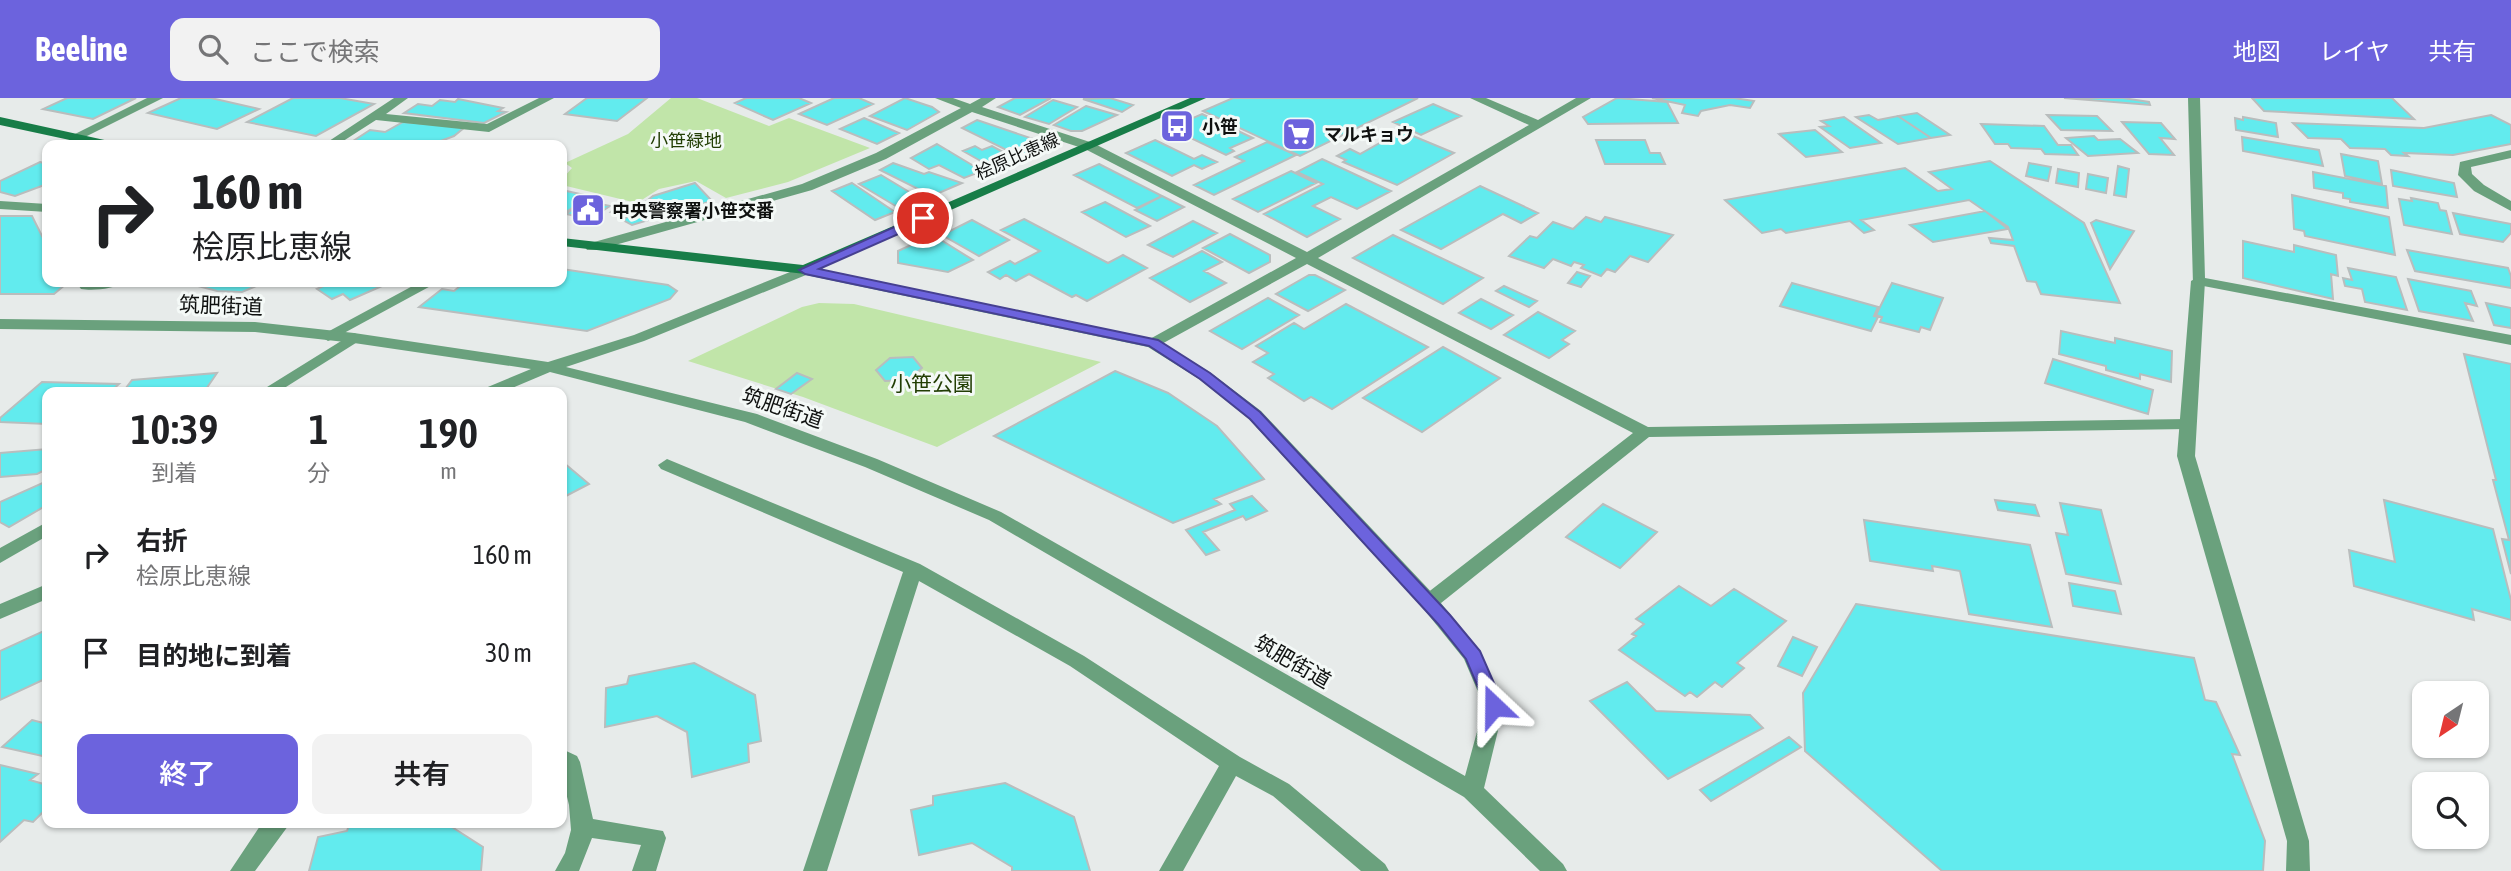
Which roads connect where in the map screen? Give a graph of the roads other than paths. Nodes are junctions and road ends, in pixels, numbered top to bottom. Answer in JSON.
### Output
{"nodes":[{"id":1,"x":157,"y":98,"type":"edge"},
{"id":2,"x":401,"y":98,"type":"edge"},
{"id":3,"x":548,"y":98,"type":"edge"},
{"id":4,"x":941,"y":98,"type":"edge"},
{"id":5,"x":990,"y":98,"type":"edge"},
{"id":6,"x":1200,"y":98,"type":"edge"},
{"id":7,"x":1476,"y":98,"type":"edge"},
{"id":8,"x":1585,"y":98,"type":"edge"},
{"id":9,"x":2194,"y":98,"type":"edge"},
{"id":10,"x":973,"y":108,"type":"junction"},
{"id":11,"x":375,"y":116,"type":"junction"},
{"id":12,"x":0,"y":121,"type":"edge"},
{"id":13,"x":1538,"y":124,"type":"junction"},
{"id":14,"x":73,"y":138,"type":"junction"},
{"id":15,"x":83,"y":140,"type":"edge"},
{"id":16,"x":337,"y":140,"type":"edge"},
{"id":17,"x":1089,"y":146,"type":"junction"},
{"id":18,"x":2511,"y":153,"type":"edge"},
{"id":19,"x":0,"y":205,"type":"edge"},
{"id":20,"x":2511,"y":207,"type":"edge"},
{"id":21,"x":42,"y":208,"type":"edge"},
{"id":22,"x":567,"y":243,"type":"edge"},
{"id":23,"x":592,"y":247,"type":"junction"},
{"id":24,"x":1307,"y":258,"type":"junction"},
{"id":25,"x":805,"y":270,"type":"junction"},
{"id":26,"x":2198,"y":281,"type":"junction"},
{"id":27,"x":421,"y":287,"type":"edge"},
{"id":28,"x":0,"y":324,"type":"edge"},
{"id":29,"x":328,"y":335,"type":"junction"},
{"id":30,"x":354,"y":338,"type":"junction"},
{"id":31,"x":2511,"y":340,"type":"edge"},
{"id":32,"x":1153,"y":343,"type":"junction"},
{"id":33,"x":549,"y":367,"type":"junction"},
{"id":34,"x":275,"y":387,"type":"edge"},
{"id":35,"x":501,"y":387,"type":"edge"},
{"id":36,"x":2188,"y":425,"type":"junction"},
{"id":37,"x":1645,"y":432,"type":"junction"},
{"id":38,"x":667,"y":465,"type":"dead end"},
{"id":39,"x":42,"y":531,"type":"edge"},
{"id":40,"x":0,"y":557,"type":"edge"},
{"id":41,"x":913,"y":569,"type":"junction"},
{"id":42,"x":42,"y":593,"type":"edge"},
{"id":43,"x":1429,"y":602,"type":"junction"},
{"id":44,"x":0,"y":612,"type":"edge"},
{"id":45,"x":567,"y":761,"type":"edge"},
{"id":46,"x":1232,"y":763,"type":"junction"},
{"id":47,"x":1472,"y":791,"type":"junction"},
{"id":48,"x":585,"y":827,"type":"junction"},
{"id":49,"x":272,"y":828,"type":"edge"},
{"id":50,"x":242,"y":871,"type":"edge"},
{"id":51,"x":567,"y":871,"type":"edge"},
{"id":52,"x":644,"y":871,"type":"edge"},
{"id":53,"x":815,"y":871,"type":"edge"},
{"id":54,"x":1171,"y":871,"type":"edge"},
{"id":55,"x":1377,"y":871,"type":"edge"},
{"id":56,"x":1555,"y":871,"type":"edge"},
{"id":57,"x":2298,"y":871,"type":"edge"}],
"edges":[{"from":1,"to":14,"type":"street"},
{"from":2,"to":11,"type":"street"},
{"from":3,"to":11,"type":"street"},
{"from":4,"to":10,"type":"street"},
{"from":5,"to":10,"type":"street"},
{"from":6,"to":17,"type":"main road","name":"桧原比恵線"},
{"from":7,"to":13,"type":"street"},
{"from":8,"to":13,"type":"street"},
{"from":9,"to":26,"type":"street"},
{"from":10,"to":17,"type":"street"},
{"from":10,"to":23,"type":"street"},
{"from":11,"to":16,"type":"street"},
{"from":12,"to":14,"type":"main road"},
{"from":13,"to":24,"type":"street"},
{"from":14,"to":15,"type":"main road"},
{"from":17,"to":24,"type":"street"},
{"from":17,"to":25,"type":"main road","name":"桧原比恵線"},
{"from":18,"to":20,"type":"street"},
{"from":19,"to":21,"type":"street"},
{"from":22,"to":23,"type":"main road","name":"桧原比恵線"},
{"from":23,"to":25,"type":"main road","name":"桧原比恵線"},
{"from":24,"to":32,"type":"street"},
{"from":24,"to":37,"type":"street"},
{"from":25,"to":32,"type":"street"},
{"from":25,"to":33,"type":"street"},
{"from":26,"to":31,"type":"street"},
{"from":26,"to":36,"type":"street"},
{"from":27,"to":29,"type":"street"},
{"from":28,"to":29,"type":"street","name":"筑肥街道"},
{"from":29,"to":30,"type":"street","name":"筑肥街道"},
{"from":30,"to":33,"type":"street","name":"筑肥街道"},
{"from":30,"to":34,"type":"street"},
{"from":32,"to":43,"type":"street"},
{"from":33,"to":35,"type":"street"},
{"from":33,"to":47,"type":"street","name":"筑肥街道"},
{"from":36,"to":37,"type":"street"},
{"from":36,"to":57,"type":"street"},
{"from":37,"to":43,"type":"street"},
{"from":38,"to":41,"type":"street"},
{"from":39,"to":40,"type":"street"},
{"from":41,"to":46,"type":"street"},
{"from":41,"to":53,"type":"street"},
{"from":42,"to":44,"type":"street"},
{"from":43,"to":47,"type":"street"},
{"from":45,"to":48,"type":"street"},
{"from":46,"to":54,"type":"street"},
{"from":46,"to":55,"type":"street"},
{"from":47,"to":56,"type":"street","name":"筑肥街道"},
{"from":48,"to":51,"type":"street"},
{"from":48,"to":52,"type":"street"},
{"from":49,"to":50,"type":"street"}]}
